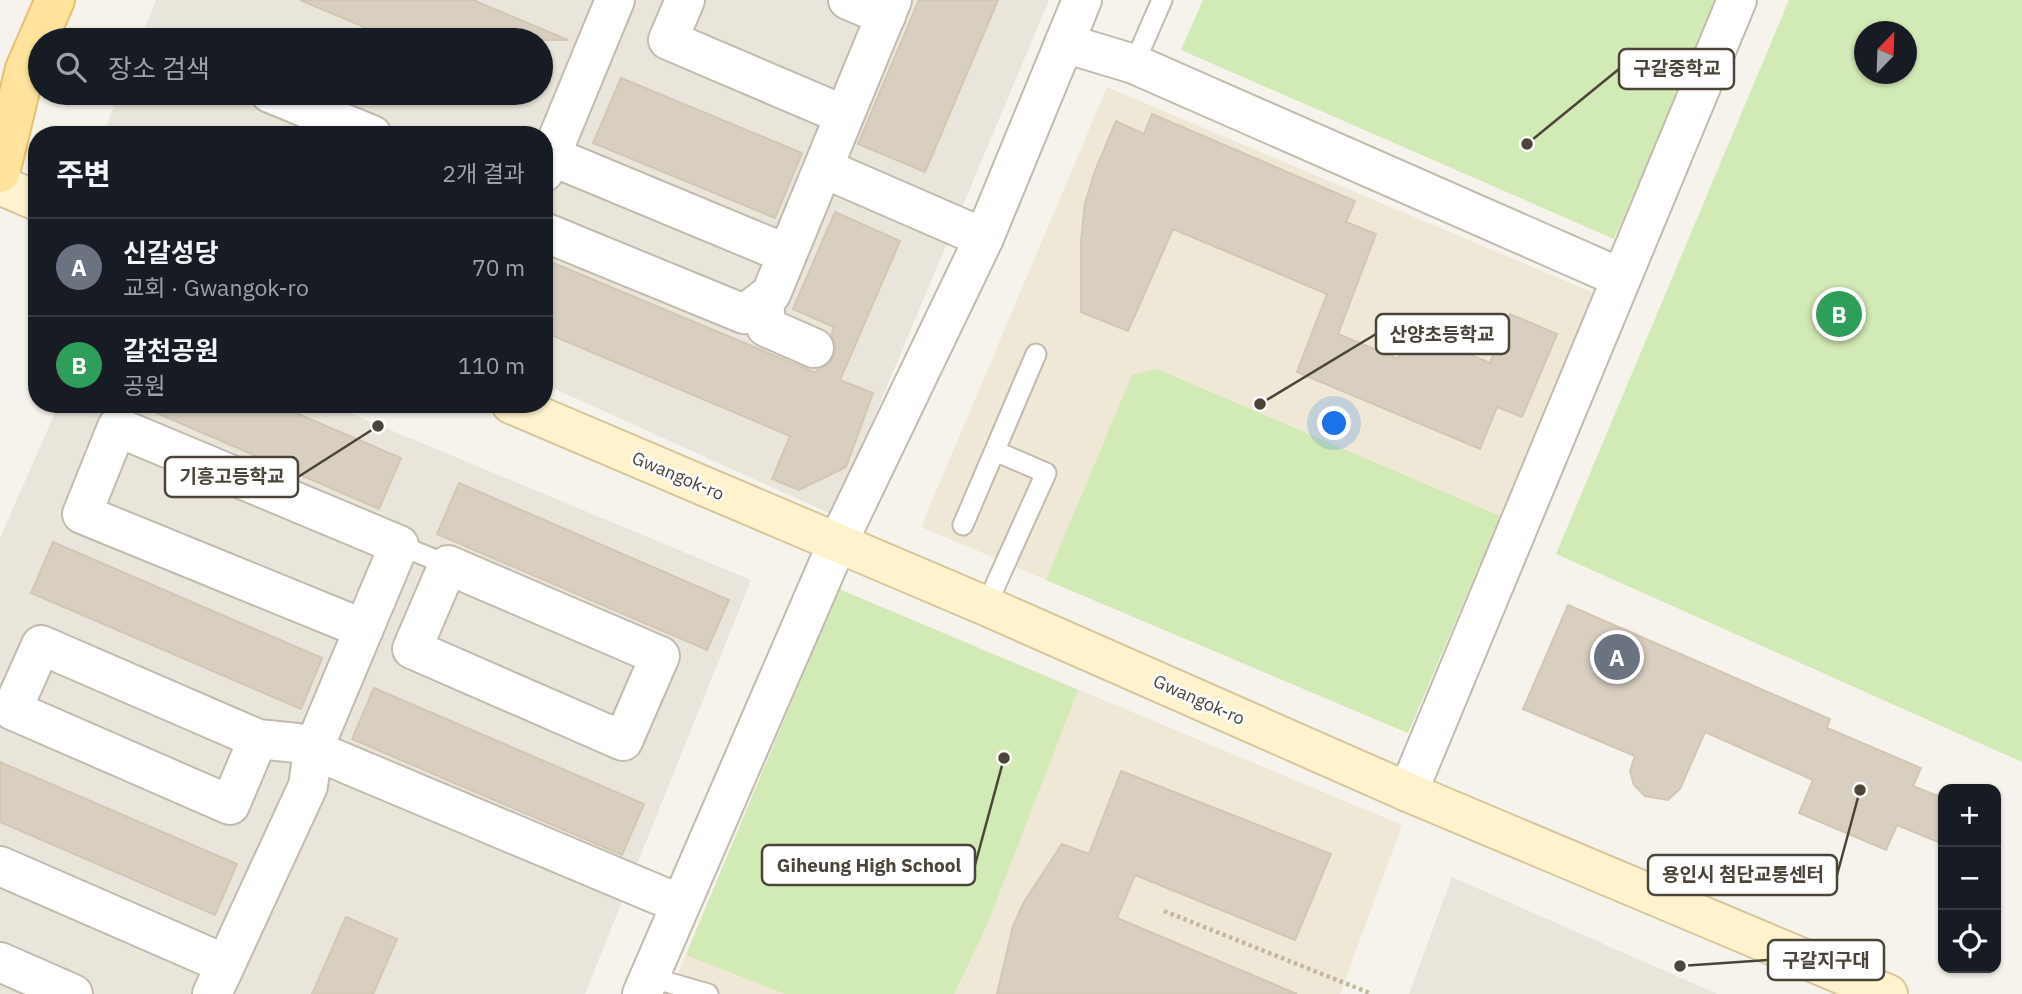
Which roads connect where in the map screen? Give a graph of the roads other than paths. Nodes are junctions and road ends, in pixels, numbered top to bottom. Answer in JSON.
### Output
{"nodes":[{"id":1,"x":55,"y":0,"type":"edge"},
{"id":2,"x":685,"y":0,"type":"edge"},
{"id":3,"x":848,"y":0,"type":"edge"},
{"id":4,"x":1082,"y":0,"type":"edge"},
{"id":5,"x":1162,"y":0,"type":"edge"},
{"id":6,"x":1737,"y":0,"type":"edge"},
{"id":7,"x":607,"y":3,"type":"edge"},
{"id":8,"x":889,"y":8,"type":"edge"},
{"id":9,"x":40,"y":28,"type":"edge"},
{"id":10,"x":1064,"y":43,"type":"junction"},
{"id":11,"x":28,"y":52,"type":"edge"},
{"id":12,"x":1134,"y":64,"type":"junction"},
{"id":13,"x":13,"y":81,"type":"edge"},
{"id":14,"x":299,"y":105,"type":"edge"},
{"id":15,"x":844,"y":115,"type":"junction"},
{"id":16,"x":350,"y":126,"type":"edge"},
{"id":17,"x":553,"y":148,"type":"edge"},
{"id":18,"x":553,"y":166,"type":"edge"},
{"id":19,"x":823,"y":168,"type":"junction"},
{"id":20,"x":0,"y":173,"type":"edge"},
{"id":21,"x":0,"y":185,"type":"edge"},
{"id":22,"x":28,"y":197,"type":"edge"},
{"id":23,"x":553,"y":236,"type":"edge"},
{"id":24,"x":984,"y":239,"type":"junction"},
{"id":25,"x":787,"y":254,"type":"junction"},
{"id":26,"x":1621,"y":278,"type":"junction"},
{"id":27,"x":764,"y":299,"type":"junction"},
{"id":28,"x":814,"y":348,"type":"dead end"},
{"id":29,"x":1036,"y":354,"type":"dead end"},
{"id":30,"x":532,"y":413,"type":"edge"},
{"id":31,"x":995,"y":451,"type":"junction"},
{"id":32,"x":963,"y":525,"type":"dead end"},
{"id":33,"x":837,"y":544,"type":"junction"},
{"id":34,"x":399,"y":545,"type":"junction"},
{"id":35,"x":448,"y":565,"type":"junction"},
{"id":36,"x":986,"y":606,"type":"junction"},
{"id":37,"x":364,"y":629,"type":"junction"},
{"id":38,"x":258,"y":739,"type":"junction"},
{"id":39,"x":313,"y":750,"type":"junction"},
{"id":40,"x":1408,"y":792,"type":"junction"},
{"id":41,"x":0,"y":866,"type":"edge"},
{"id":42,"x":680,"y":904,"type":"junction"},
{"id":43,"x":0,"y":962,"type":"edge"},
{"id":44,"x":218,"y":979,"type":"edge"},
{"id":45,"x":646,"y":986,"type":"edge"},
{"id":46,"x":73,"y":994,"type":"edge"},
{"id":47,"x":708,"y":994,"type":"edge"},
{"id":48,"x":1888,"y":994,"type":"edge"}],
"edges":[{"from":1,"to":9,"type":"main road"},
{"from":2,"to":15,"type":"street"},
{"from":3,"to":8,"type":"street"},
{"from":4,"to":10,"type":"street"},
{"from":5,"to":12,"type":"lane"},
{"from":6,"to":26,"type":"street"},
{"from":7,"to":17,"type":"street"},
{"from":8,"to":15,"type":"street"},
{"from":10,"to":12,"type":"street"},
{"from":10,"to":24,"type":"street"},
{"from":11,"to":13,"type":"main road"},
{"from":12,"to":26,"type":"street"},
{"from":13,"to":20,"type":"main road"},
{"from":14,"to":16,"type":"street"},
{"from":15,"to":19,"type":"street"},
{"from":18,"to":25,"type":"street"},
{"from":19,"to":24,"type":"street"},
{"from":19,"to":25,"type":"street"},
{"from":21,"to":22,"type":"street"},
{"from":23,"to":27,"type":"street"},
{"from":24,"to":33,"type":"street"},
{"from":25,"to":27,"type":"street"},
{"from":26,"to":40,"type":"street"},
{"from":27,"to":28,"type":"street"},
{"from":29,"to":31,"type":"lane"},
{"from":30,"to":33,"type":"street","name":"Gwangok-ro"},
{"from":31,"to":32,"type":"lane"},
{"from":31,"to":36,"type":"lane"},
{"from":33,"to":36,"type":"street","name":"Gwangok-ro"},
{"from":33,"to":42,"type":"street"},
{"from":34,"to":35,"type":"lane"},
{"from":34,"to":37,"type":"street"},
{"from":34,"to":37,"type":"street"},
{"from":35,"to":35,"type":"street"},
{"from":36,"to":40,"type":"street","name":"Gwangok-ro"},
{"from":37,"to":39,"type":"street"},
{"from":38,"to":38,"type":"street"},
{"from":38,"to":39,"type":"street"},
{"from":39,"to":42,"type":"street"},
{"from":39,"to":44,"type":"street"},
{"from":40,"to":48,"type":"street","name":"Gwangok-ro"},
{"from":41,"to":44,"type":"street"},
{"from":42,"to":45,"type":"street"},
{"from":43,"to":46,"type":"street"},
{"from":45,"to":47,"type":"lane"}]}
